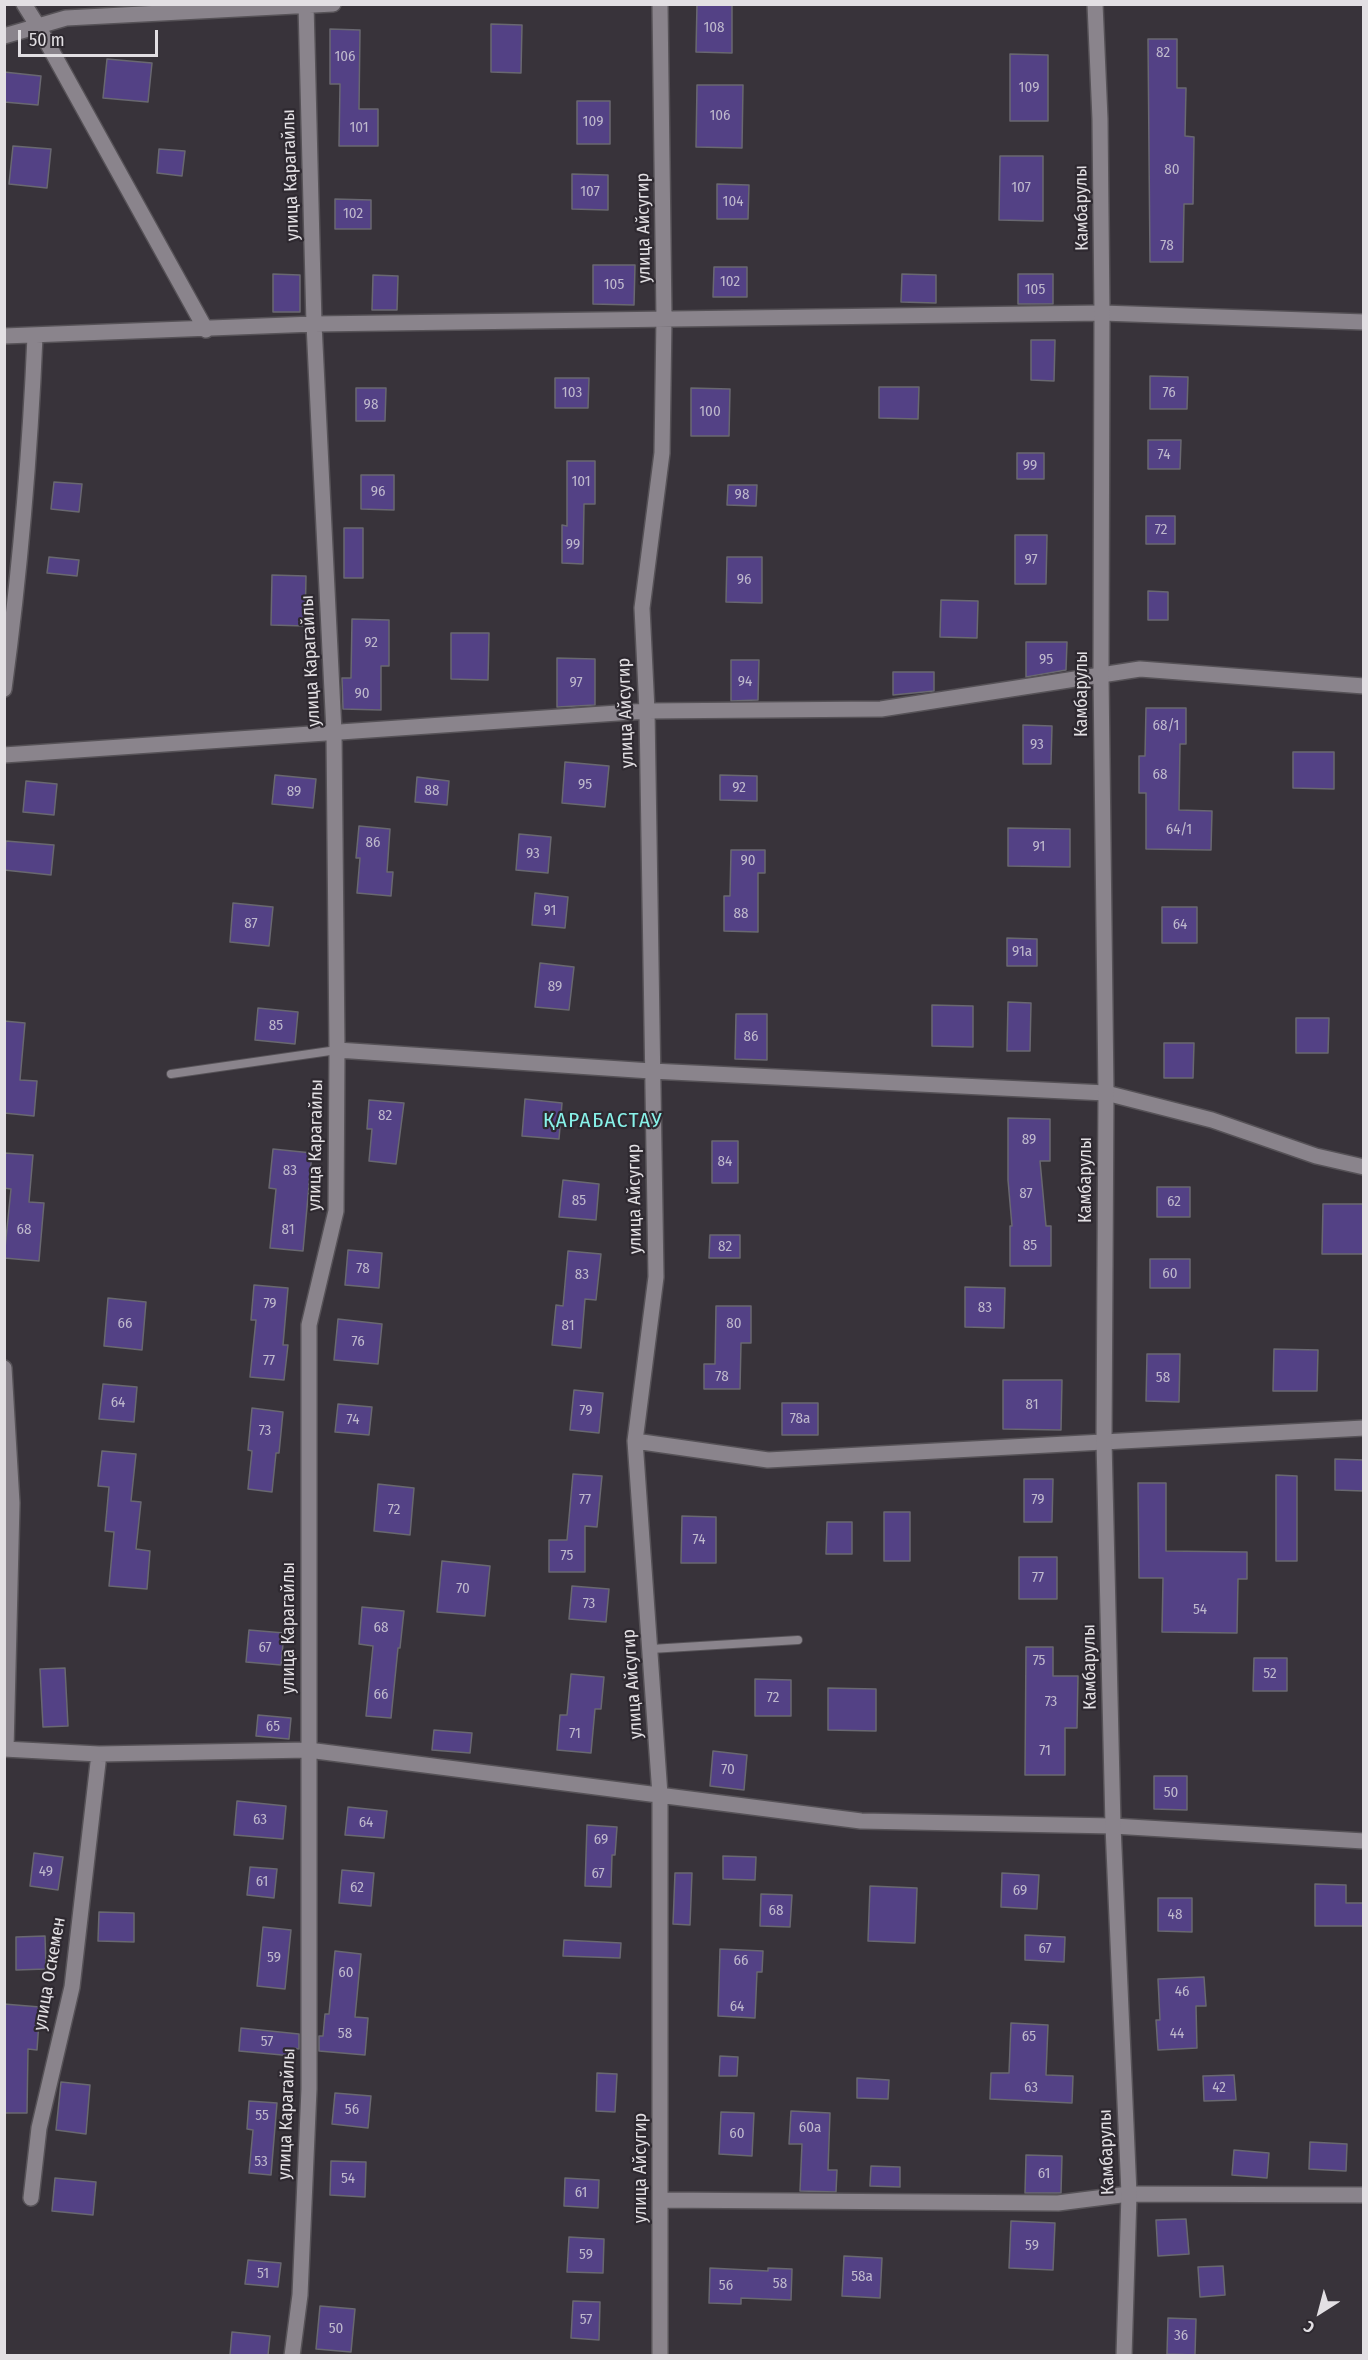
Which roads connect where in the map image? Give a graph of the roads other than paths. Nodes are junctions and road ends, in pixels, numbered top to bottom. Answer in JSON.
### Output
{"nodes":[{"id":1,"x":24,"y":4,"type":"edge"},
{"id":2,"x":333,"y":4,"type":"edge"},
{"id":3,"x":660,"y":4,"type":"edge"},
{"id":4,"x":1095,"y":4,"type":"edge"},
{"id":5,"x":306,"y":6,"type":"edge"},
{"id":6,"x":39,"y":28,"type":"junction"},
{"id":7,"x":4,"y":36,"type":"edge"},
{"id":8,"x":1102,"y":313,"type":"junction"},
{"id":9,"x":664,"y":318,"type":"junction"},
{"id":10,"x":1364,"y":322,"type":"edge"},
{"id":11,"x":314,"y":324,"type":"junction"},
{"id":12,"x":206,"y":330,"type":"junction"},
{"id":13,"x":4,"y":336,"type":"edge"},
{"id":14,"x":35,"y":336,"type":"junction"},
{"id":15,"x":1101,"y":675,"type":"junction"},
{"id":16,"x":1364,"y":686,"type":"edge"},
{"id":17,"x":4,"y":689,"type":"edge"},
{"id":18,"x":647,"y":711,"type":"junction"},
{"id":19,"x":334,"y":732,"type":"junction"},
{"id":20,"x":4,"y":755,"type":"edge"},
{"id":21,"x":337,"y":1050,"type":"junction"},
{"id":22,"x":651,"y":1071,"type":"junction"},
{"id":23,"x":171,"y":1074,"type":"dead end"},
{"id":24,"x":1106,"y":1093,"type":"junction"},
{"id":25,"x":1364,"y":1167,"type":"edge"},
{"id":26,"x":4,"y":1368,"type":"edge"},
{"id":27,"x":1364,"y":1428,"type":"edge"},
{"id":28,"x":635,"y":1441,"type":"junction"},
{"id":29,"x":1104,"y":1441,"type":"junction"},
{"id":30,"x":798,"y":1640,"type":"dead end"},
{"id":31,"x":651,"y":1649,"type":"junction"},
{"id":32,"x":5,"y":1749,"type":"edge"},
{"id":33,"x":308,"y":1750,"type":"junction"},
{"id":34,"x":99,"y":1754,"type":"junction"},
{"id":35,"x":660,"y":1795,"type":"junction"},
{"id":36,"x":1113,"y":1826,"type":"junction"},
{"id":37,"x":1364,"y":1841,"type":"edge"},
{"id":38,"x":1129,"y":2194,"type":"junction"},
{"id":39,"x":1364,"y":2195,"type":"edge"},
{"id":40,"x":31,"y":2198,"type":"dead end"},
{"id":41,"x":660,"y":2200,"type":"junction"},
{"id":42,"x":292,"y":2355,"type":"edge"},
{"id":43,"x":660,"y":2355,"type":"edge"},
{"id":44,"x":1124,"y":2355,"type":"edge"}],
"edges":[{"from":1,"to":6,"type":"street"},
{"from":2,"to":5,"type":"street"},
{"from":3,"to":9,"type":"street","name":"улица Айсугир"},
{"from":4,"to":8,"type":"street","name":"Камбарулы"},
{"from":5,"to":6,"type":"street"},
{"from":5,"to":11,"type":"street","name":"улица Карагайлы"},
{"from":6,"to":7,"type":"street"},
{"from":6,"to":12,"type":"street"},
{"from":8,"to":9,"type":"street"},
{"from":8,"to":10,"type":"street"},
{"from":8,"to":15,"type":"street","name":"Камбарулы"},
{"from":9,"to":11,"type":"street"},
{"from":9,"to":18,"type":"street","name":"улица Айсугир"},
{"from":11,"to":12,"type":"street"},
{"from":11,"to":19,"type":"street","name":"улица Карагайлы"},
{"from":12,"to":14,"type":"street"},
{"from":13,"to":14,"type":"street"},
{"from":14,"to":17,"type":"street"},
{"from":15,"to":16,"type":"street"},
{"from":15,"to":18,"type":"street"},
{"from":15,"to":24,"type":"street","name":"Камбарулы"},
{"from":18,"to":19,"type":"street"},
{"from":18,"to":22,"type":"street","name":"улица Айсугир"},
{"from":19,"to":20,"type":"street"},
{"from":19,"to":21,"type":"street","name":"улица Карагайлы"},
{"from":21,"to":22,"type":"street"},
{"from":21,"to":23,"type":"lane"},
{"from":21,"to":33,"type":"street","name":"улица Карагайлы"},
{"from":22,"to":24,"type":"street"},
{"from":22,"to":28,"type":"street","name":"улица Айсугир"},
{"from":24,"to":25,"type":"street"},
{"from":24,"to":29,"type":"street","name":"Камбарулы"},
{"from":26,"to":32,"type":"street"},
{"from":27,"to":29,"type":"street"},
{"from":28,"to":29,"type":"street"},
{"from":28,"to":31,"type":"street","name":"улица Айсугир"},
{"from":29,"to":36,"type":"street","name":"Камбарулы"},
{"from":30,"to":31,"type":"lane"},
{"from":31,"to":35,"type":"street","name":"улица Айсугир"},
{"from":32,"to":34,"type":"street"},
{"from":33,"to":34,"type":"street"},
{"from":33,"to":35,"type":"street"},
{"from":33,"to":42,"type":"street","name":"улица Карагайлы"},
{"from":34,"to":40,"type":"street","name":"улица Оскемен"},
{"from":35,"to":36,"type":"street"},
{"from":35,"to":41,"type":"street","name":"улица Айсугир"},
{"from":36,"to":37,"type":"street"},
{"from":36,"to":38,"type":"street","name":"Камбарулы"},
{"from":38,"to":39,"type":"street"},
{"from":38,"to":41,"type":"street"},
{"from":38,"to":44,"type":"street","name":"Камбарулы"},
{"from":41,"to":43,"type":"street","name":"улица Айсугир"}]}
